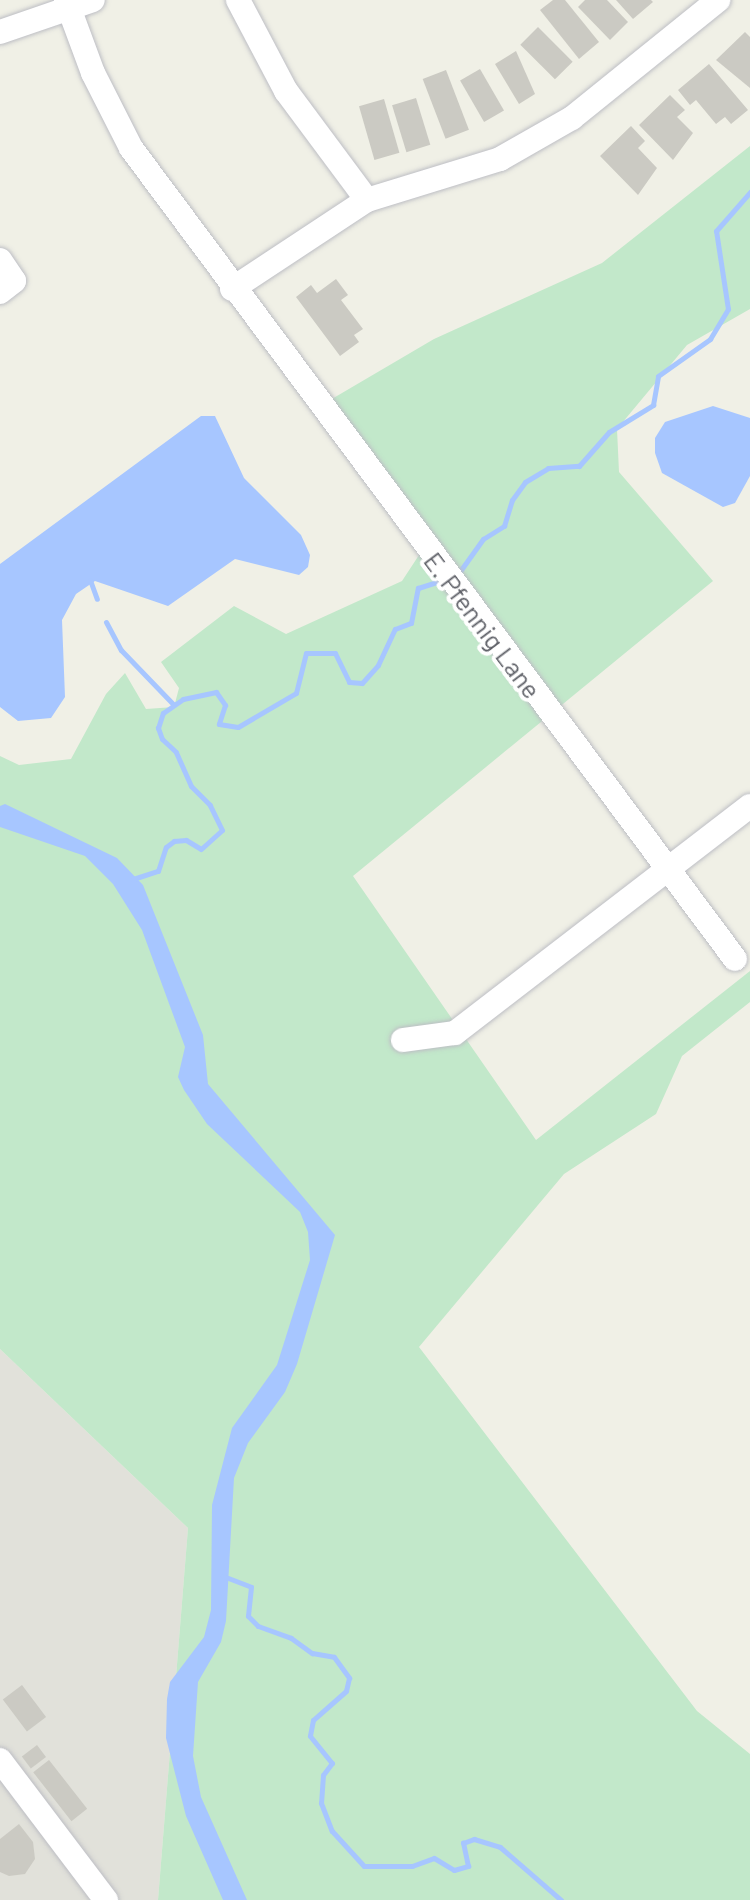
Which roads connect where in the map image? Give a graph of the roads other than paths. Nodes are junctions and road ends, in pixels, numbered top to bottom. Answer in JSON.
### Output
{"nodes":[{"id":1,"x":93,"y":0,"type":"edge"},
{"id":2,"x":238,"y":0,"type":"edge"},
{"id":3,"x":67,"y":4,"type":"edge"},
{"id":4,"x":704,"y":4,"type":"edge"},
{"id":5,"x":0,"y":32,"type":"edge"},
{"id":6,"x":367,"y":200,"type":"junction"},
{"id":7,"x":0,"y":260,"type":"edge"},
{"id":8,"x":7,"y":286,"type":"edge"},
{"id":9,"x":232,"y":289,"type":"junction"},
{"id":10,"x":750,"y":806,"type":"edge"},
{"id":11,"x":666,"y":870,"type":"junction"},
{"id":12,"x":735,"y":959,"type":"dead end"},
{"id":13,"x":403,"y":1040,"type":"dead end"},
{"id":14,"x":0,"y":1760,"type":"edge"},
{"id":15,"x":106,"y":1900,"type":"edge"}],
"edges":[{"from":1,"to":3,"type":"street"},
{"from":2,"to":6,"type":"street"},
{"from":3,"to":5,"type":"street"},
{"from":3,"to":9,"type":"street","name":"E. Pfennig Lane"},
{"from":4,"to":6,"type":"street"},
{"from":6,"to":9,"type":"street"},
{"from":7,"to":8,"type":"street"},
{"from":9,"to":11,"type":"street","name":"E. Pfennig Lane"},
{"from":10,"to":11,"type":"street"},
{"from":11,"to":12,"type":"street","name":"E. Pfennig Lane"},
{"from":11,"to":13,"type":"street"},
{"from":14,"to":15,"type":"street"}]}
